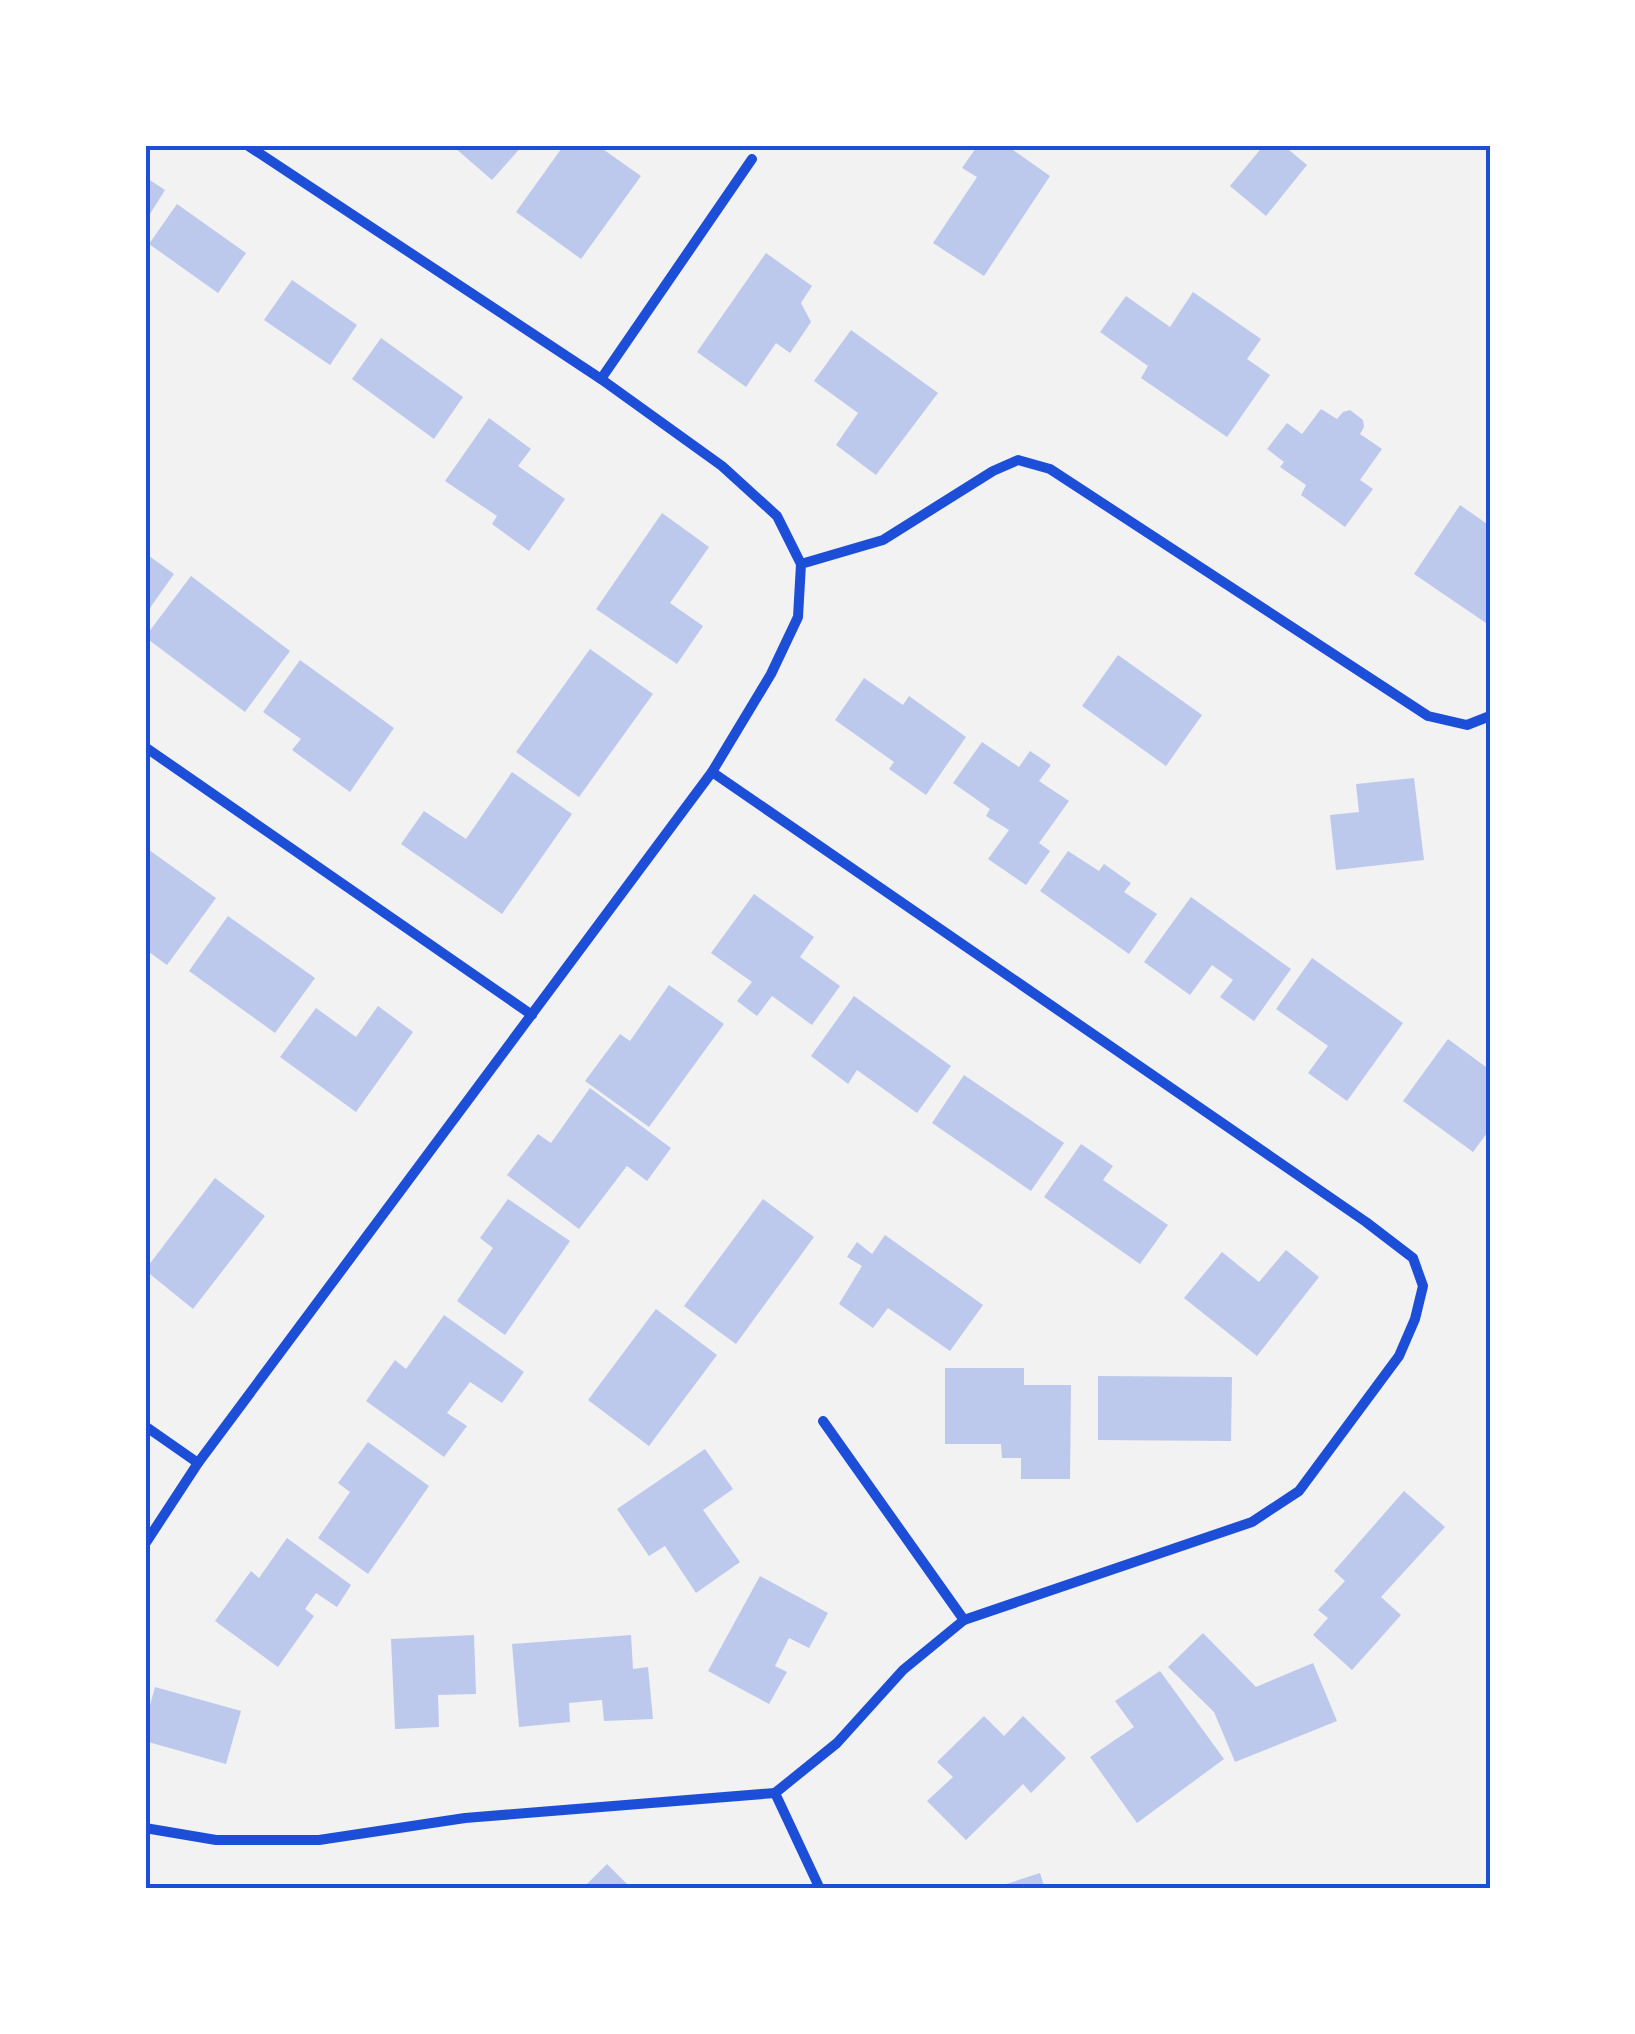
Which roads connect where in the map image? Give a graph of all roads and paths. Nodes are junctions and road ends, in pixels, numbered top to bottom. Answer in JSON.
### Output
{"nodes":[{"id":1,"x":247,"y":145,"type":"edge"},
{"id":2,"x":752,"y":159,"type":"dead end"},
{"id":3,"x":601,"y":379,"type":"junction"},
{"id":4,"x":801,"y":564,"type":"junction"},
{"id":5,"x":1490,"y":716,"type":"edge"},
{"id":6,"x":145,"y":747,"type":"edge"},
{"id":7,"x":712,"y":772,"type":"junction"},
{"id":8,"x":532,"y":1015,"type":"junction"},
{"id":9,"x":823,"y":1421,"type":"dead end"},
{"id":10,"x":145,"y":1426,"type":"edge"},
{"id":11,"x":198,"y":1463,"type":"junction"},
{"id":12,"x":145,"y":1544,"type":"edge"},
{"id":13,"x":964,"y":1620,"type":"junction"},
{"id":14,"x":774,"y":1793,"type":"junction"},
{"id":15,"x":145,"y":1828,"type":"edge"},
{"id":16,"x":820,"y":1889,"type":"edge"}],
"edges":[{"from":1,"to":3,"type":"street"},
{"from":2,"to":3,"type":"street"},
{"from":3,"to":4,"type":"street"},
{"from":4,"to":5,"type":"street"},
{"from":4,"to":7,"type":"street"},
{"from":6,"to":8,"type":"street"},
{"from":7,"to":8,"type":"street"},
{"from":7,"to":13,"type":"street"},
{"from":8,"to":11,"type":"street"},
{"from":9,"to":13,"type":"street"},
{"from":10,"to":11,"type":"street"},
{"from":11,"to":12,"type":"street"},
{"from":13,"to":14,"type":"street"},
{"from":14,"to":15,"type":"street"},
{"from":14,"to":16,"type":"street"}]}
